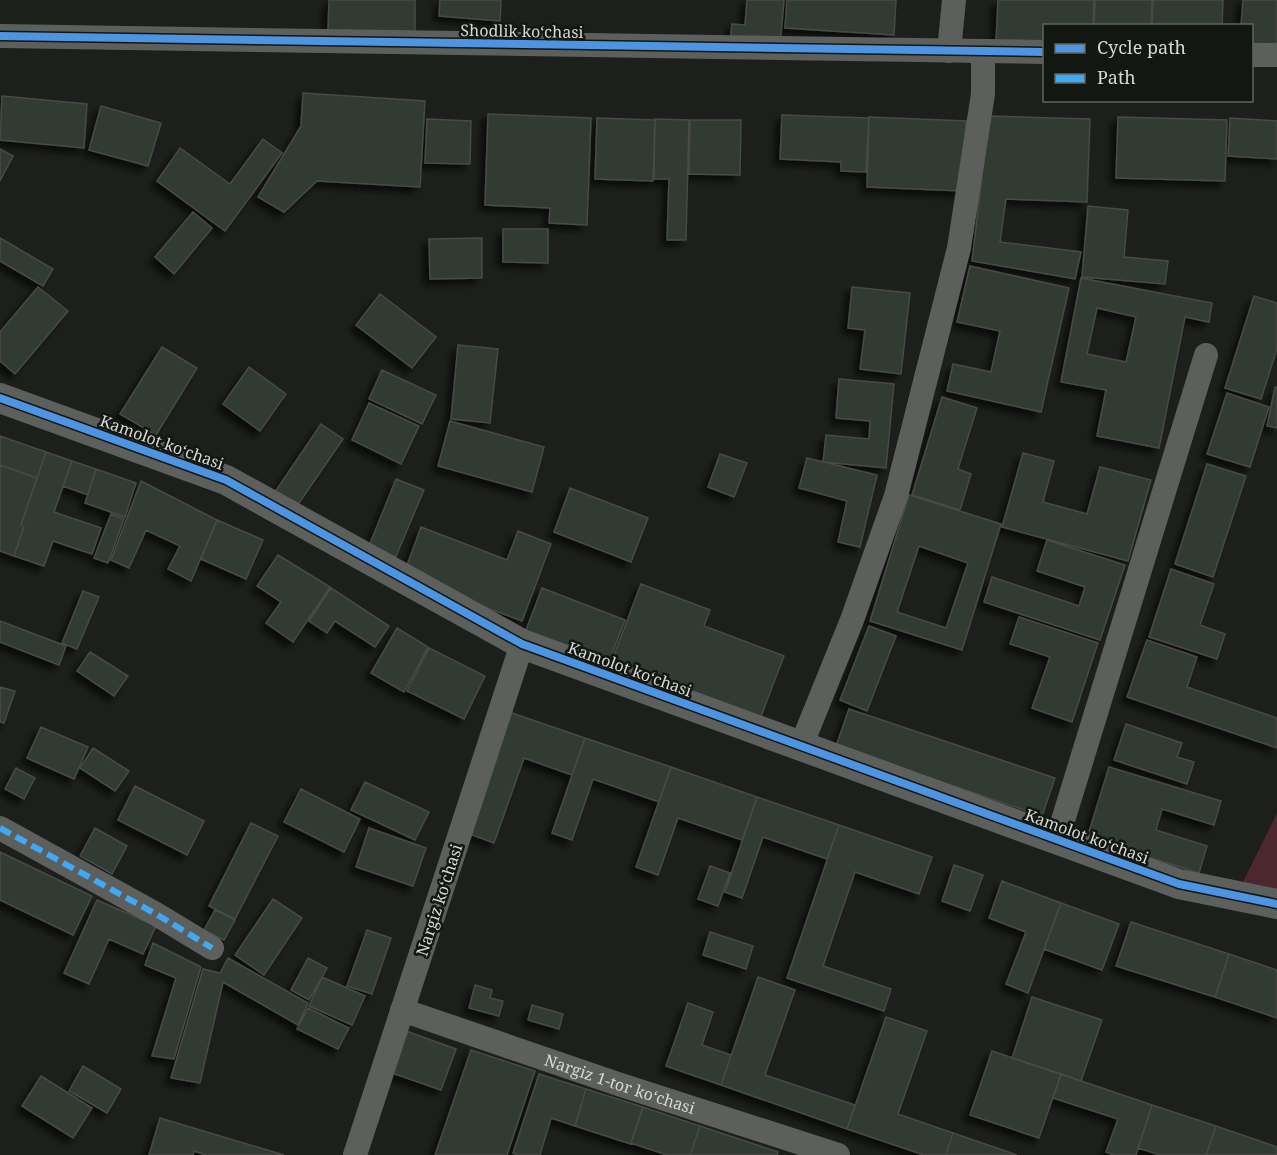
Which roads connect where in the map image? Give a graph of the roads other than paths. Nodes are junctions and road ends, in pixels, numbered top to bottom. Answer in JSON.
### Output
{"nodes":[{"id":1,"x":954,"y":0,"type":"edge"},
{"id":2,"x":0,"y":36,"type":"edge"},
{"id":3,"x":949,"y":51,"type":"junction"},
{"id":4,"x":983,"y":52,"type":"junction"},
{"id":5,"x":1043,"y":52,"type":"edge"},
{"id":6,"x":1253,"y":55,"type":"edge"},
{"id":7,"x":1277,"y":55,"type":"edge"},
{"id":8,"x":1206,"y":355,"type":"dead end"},
{"id":9,"x":0,"y":398,"type":"edge"},
{"id":10,"x":522,"y":644,"type":"junction"},
{"id":11,"x":801,"y":746,"type":"junction"},
{"id":12,"x":0,"y":828,"type":"edge"},
{"id":13,"x":1057,"y":840,"type":"junction"},
{"id":14,"x":1277,"y":904,"type":"edge"},
{"id":15,"x":212,"y":948,"type":"dead end"},
{"id":16,"x":402,"y":1010,"type":"junction"},
{"id":17,"x":355,"y":1155,"type":"edge"},
{"id":18,"x":838,"y":1155,"type":"edge"}],
"edges":[{"from":1,"to":3,"type":"street"},
{"from":2,"to":3,"type":"street","name":"Shodlik koʻchasi"},
{"from":3,"to":4,"type":"street","name":"Shodlik koʻchasi"},
{"from":4,"to":5,"type":"street","name":"Shodlik koʻchasi"},
{"from":4,"to":11,"type":"street"},
{"from":6,"to":7,"type":"street"},
{"from":8,"to":13,"type":"street"},
{"from":9,"to":10,"type":"street","name":"Kamolot koʻchasi"},
{"from":10,"to":11,"type":"street","name":"Kamolot koʻchasi"},
{"from":10,"to":16,"type":"street","name":"Nargiz koʻchasi"},
{"from":11,"to":13,"type":"street","name":"Kamolot koʻchasi"},
{"from":12,"to":15,"type":"street"},
{"from":13,"to":14,"type":"street","name":"Kamolot koʻchasi"},
{"from":16,"to":17,"type":"street","name":"Nargiz koʻchasi"},
{"from":16,"to":18,"type":"street","name":"Nargiz 1-tor ko‘chasi"}]}
